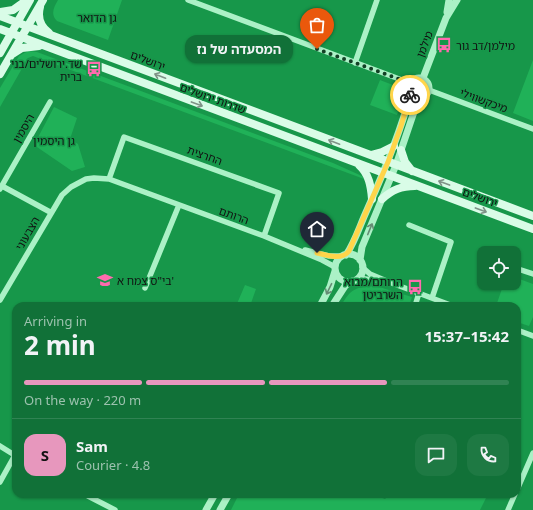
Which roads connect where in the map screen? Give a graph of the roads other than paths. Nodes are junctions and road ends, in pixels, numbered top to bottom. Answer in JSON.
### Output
{"nodes":[{"id":1,"x":29,"y":0,"type":"edge"},
{"id":2,"x":188,"y":0,"type":"edge"},
{"id":3,"x":377,"y":0,"type":"edge"},
{"id":4,"x":449,"y":0,"type":"edge"},
{"id":5,"x":457,"y":0,"type":"edge"},
{"id":6,"x":42,"y":2,"type":"edge"},
{"id":7,"x":0,"y":12,"type":"edge"},
{"id":8,"x":0,"y":16,"type":"edge"},
{"id":9,"x":446,"y":18,"type":"junction"},
{"id":10,"x":17,"y":23,"type":"junction"},
{"id":11,"x":27,"y":27,"type":"junction"},
{"id":12,"x":0,"y":29,"type":"edge"},
{"id":13,"x":11,"y":34,"type":"junction"},
{"id":14,"x":53,"y":36,"type":"junction"},
{"id":15,"x":21,"y":37,"type":"junction"},
{"id":16,"x":43,"y":46,"type":"junction"},
{"id":17,"x":0,"y":53,"type":"edge"},
{"id":18,"x":9,"y":57,"type":"junction"},
{"id":19,"x":355,"y":63,"type":"junction"},
{"id":20,"x":0,"y":74,"type":"edge"},
{"id":21,"x":423,"y":78,"type":"junction"},
{"id":22,"x":410,"y":83,"type":"junction"},
{"id":23,"x":429,"y":90,"type":"junction"},
{"id":24,"x":411,"y":93,"type":"junction"},
{"id":25,"x":422,"y":97,"type":"junction"},
{"id":26,"x":50,"y":102,"type":"dead end"},
{"id":27,"x":533,"y":129,"type":"edge"},
{"id":28,"x":397,"y":148,"type":"junction"},
{"id":29,"x":371,"y":155,"type":"junction"},
{"id":30,"x":357,"y":163,"type":"junction"},
{"id":31,"x":392,"y":164,"type":"junction"},
{"id":32,"x":412,"y":171,"type":"junction"},
{"id":33,"x":383,"y":173,"type":"junction"},
{"id":34,"x":391,"y":176,"type":"junction"},
{"id":35,"x":109,"y":179,"type":"junction"},
{"id":36,"x":79,"y":182,"type":"joint"},
{"id":37,"x":418,"y":186,"type":"junction"},
{"id":38,"x":1,"y":187,"type":"edge"},
{"id":39,"x":372,"y":199,"type":"junction"},
{"id":40,"x":382,"y":199,"type":"junction"},
{"id":41,"x":179,"y":205,"type":"junction"},
{"id":42,"x":50,"y":212,"type":"junction"},
{"id":43,"x":533,"y":216,"type":"edge"},
{"id":44,"x":409,"y":225,"type":"dead end"},
{"id":45,"x":533,"y":229,"type":"edge"},
{"id":46,"x":264,"y":236,"type":"junction"},
{"id":47,"x":282,"y":244,"type":"junction"},
{"id":48,"x":344,"y":256,"type":"junction"},
{"id":49,"x":361,"y":263,"type":"junction"},
{"id":50,"x":335,"y":269,"type":"junction"},
{"id":51,"x":521,"y":270,"type":"edge"},
{"id":52,"x":533,"y":274,"type":"edge"},
{"id":53,"x":355,"y":280,"type":"junction"},
{"id":54,"x":388,"y":282,"type":"junction"},
{"id":55,"x":145,"y":288,"type":"dead end"},
{"id":56,"x":420,"y":294,"type":"junction"},
{"id":57,"x":432,"y":298,"type":"junction"},
{"id":58,"x":0,"y":299,"type":"edge"},
{"id":59,"x":322,"y":302,"type":"edge"},
{"id":60,"x":335,"y":302,"type":"edge"},
{"id":61,"x":417,"y":302,"type":"edge"},
{"id":62,"x":442,"y":302,"type":"edge"},
{"id":63,"x":521,"y":332,"type":"edge"},
{"id":64,"x":533,"y":336,"type":"edge"},
{"id":65,"x":0,"y":446,"type":"edge"},
{"id":66,"x":12,"y":453,"type":"edge"},
{"id":67,"x":532,"y":456,"type":"edge"},
{"id":68,"x":12,"y":462,"type":"edge"},
{"id":69,"x":521,"y":481,"type":"edge"},
{"id":70,"x":0,"y":482,"type":"edge"},
{"id":71,"x":91,"y":498,"type":"edge"},
{"id":72,"x":213,"y":498,"type":"edge"},
{"id":73,"x":227,"y":498,"type":"edge"},
{"id":74,"x":513,"y":498,"type":"edge"},
{"id":75,"x":108,"y":508,"type":"edge"},
{"id":76,"x":509,"y":509,"type":"edge"},
{"id":77,"x":115,"y":510,"type":"edge"},
{"id":78,"x":206,"y":510,"type":"edge"},
{"id":79,"x":220,"y":510,"type":"edge"},
{"id":80,"x":516,"y":510,"type":"edge"}],
"edges":[{"from":1,"to":7,"type":"main road"},
{"from":1,"to":10,"type":"main road"},
{"from":2,"to":19,"type":"street"},
{"from":3,"to":19,"type":"street"},
{"from":4,"to":9,"type":"street"},
{"from":5,"to":9,"type":"street"},
{"from":6,"to":11,"type":"main road"},
{"from":6,"to":14,"type":"main road"},
{"from":8,"to":10,"type":"main road"},
{"from":9,"to":21,"type":"street","name":"מילמן"},
{"from":10,"to":11,"type":"main road"},
{"from":10,"to":13,"type":"main road"},
{"from":11,"to":14,"type":"main road"},
{"from":11,"to":15,"type":"main road"},
{"from":12,"to":13,"type":"main road","name":"שדרות ירושלים"},
{"from":13,"to":15,"type":"main road","name":"שדרות ירושלים"},
{"from":13,"to":17,"type":"main road"},
{"from":29,"to":14,"type":"main road","name":"ירושלים","one_way":true},
{"from":15,"to":16,"type":"main road","name":"שדרות ירושלים"},
{"from":15,"to":18,"type":"main road"},
{"from":16,"to":18,"type":"main road"},
{"from":16,"to":30,"type":"main road","name":"שדרות ירושלים","one_way":true},
{"from":18,"to":20,"type":"main road"},
{"from":19,"to":22,"type":"street"},
{"from":21,"to":22,"type":"street"},
{"from":21,"to":23,"type":"street"},
{"from":22,"to":24,"type":"street"},
{"from":23,"to":25,"type":"street"},
{"from":23,"to":27,"type":"street","name":"מיכקשווילי"},
{"from":24,"to":25,"type":"street"},
{"from":24,"to":28,"type":"street"},
{"from":25,"to":28,"type":"street"},
{"from":26,"to":38,"type":"street","name":"היסמין"},
{"from":28,"to":29,"type":"main road"},
{"from":28,"to":31,"type":"street"},
{"from":28,"to":32,"type":"main road"},
{"from":29,"to":31,"type":"main road"},
{"from":30,"to":33,"type":"main road","name":"שדרות ירושלים"},
{"from":30,"to":39,"type":"main road"},
{"from":31,"to":32,"type":"main road"},
{"from":31,"to":33,"type":"street"},
{"from":31,"to":34,"type":"street"},
{"from":43,"to":32,"type":"main road","one_way":true},
{"from":33,"to":34,"type":"main road","name":"שדרות ירושלים"},
{"from":33,"to":39,"type":"street"},
{"from":34,"to":37,"type":"main road","name":"שדרות ירושלים"},
{"from":34,"to":40,"type":"street"},
{"from":35,"to":36,"type":"street","name":"הרותם"},
{"from":35,"to":41,"type":"street","name":"הרותם"},
{"from":35,"to":46,"type":"street","name":"החרצית"},
{"from":36,"to":42,"type":"street","name":"הצבעוני"},
{"from":37,"to":40,"type":"main road"},
{"from":37,"to":45,"type":"main road","name":"ירושלים","one_way":true},
{"from":38,"to":42,"type":"street","name":"היסמין"},
{"from":39,"to":48,"type":"street"},
{"from":49,"to":40,"type":"street","one_way":true},
{"from":41,"to":46,"type":"street","name":"הרותם"},
{"from":41,"to":55,"type":"street"},
{"from":42,"to":58,"type":"street","name":"הצבעוני"},
{"from":44,"to":57,"type":"street"},
{"from":46,"to":47,"type":"street","name":"הרותם"},
{"from":47,"to":48,"type":"street","name":"הרותם"},
{"from":47,"to":50,"type":"street","name":"הרותם"},
{"from":48,"to":49,"type":"street"},
{"from":48,"to":50,"type":"street"},
{"from":49,"to":53,"type":"street"},
{"from":49,"to":54,"type":"street"},
{"from":50,"to":53,"type":"street"},
{"from":50,"to":59,"type":"street","one_way":true},
{"from":51,"to":52,"type":"street"},
{"from":53,"to":54,"type":"street"},
{"from":53,"to":60,"type":"street"},
{"from":54,"to":56,"type":"street"},
{"from":56,"to":57,"type":"street"},
{"from":56,"to":61,"type":"street"},
{"from":57,"to":62,"type":"street"},
{"from":63,"to":64,"type":"street"},
{"from":65,"to":66,"type":"street"},
{"from":67,"to":69,"type":"street"},
{"from":68,"to":70,"type":"street"},
{"from":71,"to":75,"type":"street"},
{"from":72,"to":78,"type":"street"},
{"from":73,"to":79,"type":"street"},
{"from":74,"to":76,"type":"street"},
{"from":75,"to":77,"type":"street"},
{"from":76,"to":80,"type":"street"}]}
